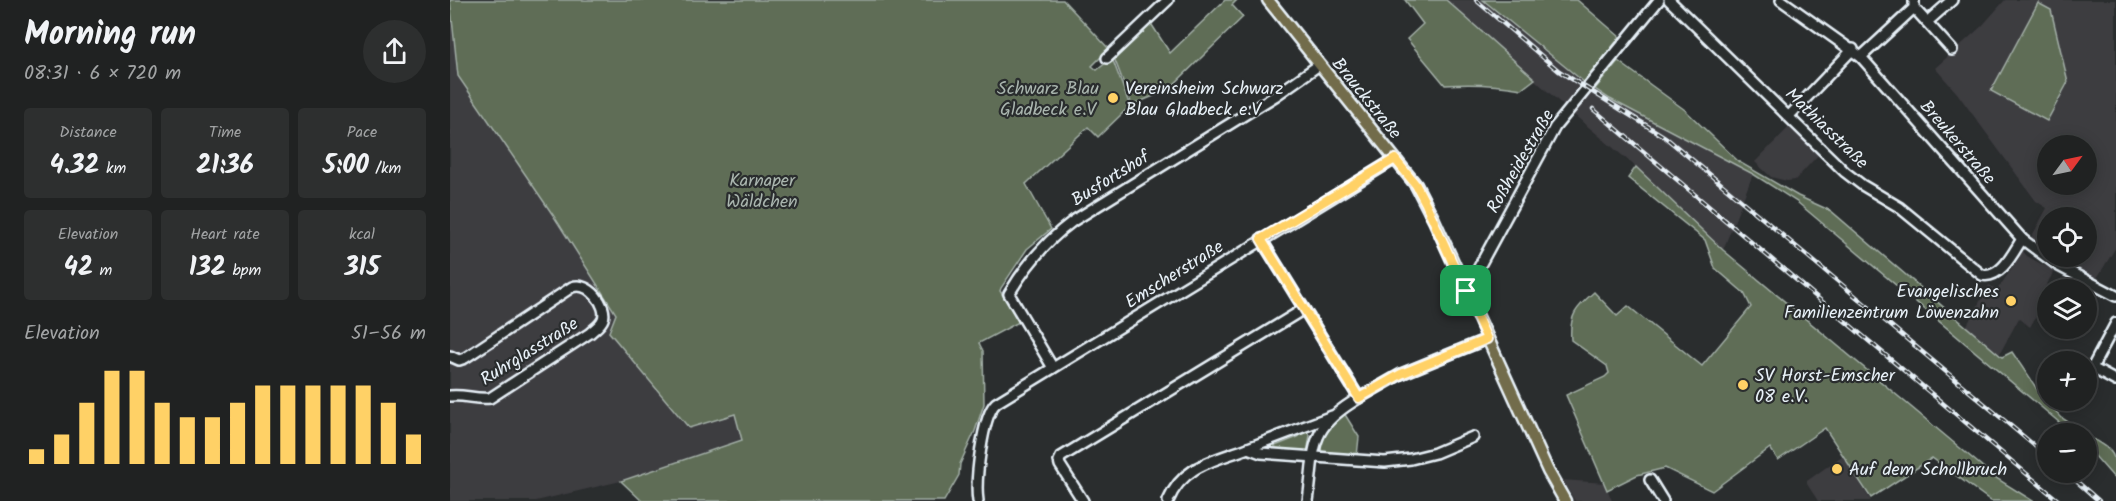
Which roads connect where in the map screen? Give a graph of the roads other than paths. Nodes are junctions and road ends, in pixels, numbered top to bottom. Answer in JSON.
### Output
{"nodes":[{"id":1,"x":1168,"y":0,"type":"edge"},
{"id":2,"x":1268,"y":0,"type":"edge"},
{"id":3,"x":1659,"y":0,"type":"edge"},
{"id":4,"x":1669,"y":0,"type":"edge"},
{"id":5,"x":1781,"y":0,"type":"edge"},
{"id":6,"x":1952,"y":0,"type":"edge"},
{"id":7,"x":1914,"y":4,"type":"edge"},
{"id":8,"x":1927,"y":22,"type":"junction"},
{"id":9,"x":1853,"y":49,"type":"junction"},
{"id":10,"x":1952,"y":50,"type":"dead end"},
{"id":11,"x":1861,"y":57,"type":"junction"},
{"id":12,"x":1107,"y":58,"type":"dead end"},
{"id":13,"x":1319,"y":65,"type":"junction"},
{"id":14,"x":1789,"y":116,"type":"junction"},
{"id":15,"x":1395,"y":159,"type":"junction"},
{"id":16,"x":1261,"y":239,"type":"junction"},
{"id":17,"x":2022,"y":239,"type":"junction"},
{"id":18,"x":1466,"y":291,"type":"junction"},
{"id":19,"x":2116,"y":296,"type":"edge"},
{"id":20,"x":1304,"y":309,"type":"junction"},
{"id":21,"x":2116,"y":322,"type":"edge"},
{"id":22,"x":1487,"y":339,"type":"junction"},
{"id":23,"x":450,"y":356,"type":"edge"},
{"id":24,"x":2097,"y":356,"type":"edge"},
{"id":25,"x":1053,"y":368,"type":"junction"},
{"id":26,"x":2097,"y":372,"type":"edge"},
{"id":27,"x":2116,"y":381,"type":"edge"},
{"id":28,"x":450,"y":396,"type":"edge"},
{"id":29,"x":1359,"y":398,"type":"junction"},
{"id":30,"x":1332,"y":416,"type":"junction"},
{"id":31,"x":1473,"y":437,"type":"dead end"},
{"id":32,"x":1248,"y":448,"type":"junction"},
{"id":33,"x":1314,"y":457,"type":"junction"},
{"id":34,"x":1650,"y":480,"type":"dead end"},
{"id":35,"x":978,"y":501,"type":"edge"},
{"id":36,"x":1083,"y":501,"type":"edge"},
{"id":37,"x":1168,"y":501,"type":"edge"},
{"id":38,"x":1308,"y":501,"type":"edge"},
{"id":39,"x":1565,"y":501,"type":"edge"},
{"id":40,"x":1662,"y":501,"type":"edge"}],
"edges":[{"from":1,"to":12,"type":"street"},
{"from":2,"to":13,"type":"main road","name":"Brauckstraße"},
{"from":3,"to":18,"type":"street","name":"Roßheidestraße"},
{"from":4,"to":14,"type":"street","name":"Mathiasstraße"},
{"from":5,"to":9,"type":"street","name":"Breukerstraße"},
{"from":6,"to":8,"type":"street"},
{"from":7,"to":8,"type":"street"},
{"from":7,"to":11,"type":"street"},
{"from":8,"to":10,"type":"street"},
{"from":9,"to":11,"type":"street","name":"Breukerstraße"},
{"from":9,"to":14,"type":"street"},
{"from":11,"to":17,"type":"street","name":"Breukerstraße"},
{"from":13,"to":15,"type":"main road","name":"Brauckstraße"},
{"from":13,"to":25,"type":"street","name":"Busfortshof"},
{"from":14,"to":17,"type":"street","name":"Mathiasstraße"},
{"from":15,"to":16,"type":"street","name":"Emscherstraße"},
{"from":15,"to":18,"type":"main road","name":"Brauckstraße"},
{"from":16,"to":20,"type":"street"},
{"from":16,"to":25,"type":"street","name":"Emscherstraße"},
{"from":17,"to":19,"type":"street","name":"Breukerstraße"},
{"from":18,"to":22,"type":"main road","name":"Brauckstraße"},
{"from":20,"to":29,"type":"street"},
{"from":20,"to":36,"type":"street"},
{"from":21,"to":24,"type":"street"},
{"from":22,"to":29,"type":"street"},
{"from":22,"to":39,"type":"main road","name":"Brauckstraße"},
{"from":23,"to":28,"type":"street","name":"Ruhrglasstraße"},
{"from":25,"to":35,"type":"street","name":"Emscherstraße"},
{"from":26,"to":27,"type":"street"},
{"from":29,"to":30,"type":"street"},
{"from":30,"to":32,"type":"street"},
{"from":30,"to":33,"type":"street"},
{"from":31,"to":33,"type":"street"},
{"from":32,"to":33,"type":"street"},
{"from":32,"to":37,"type":"street"},
{"from":33,"to":38,"type":"street"},
{"from":34,"to":40,"type":"street"}]}
